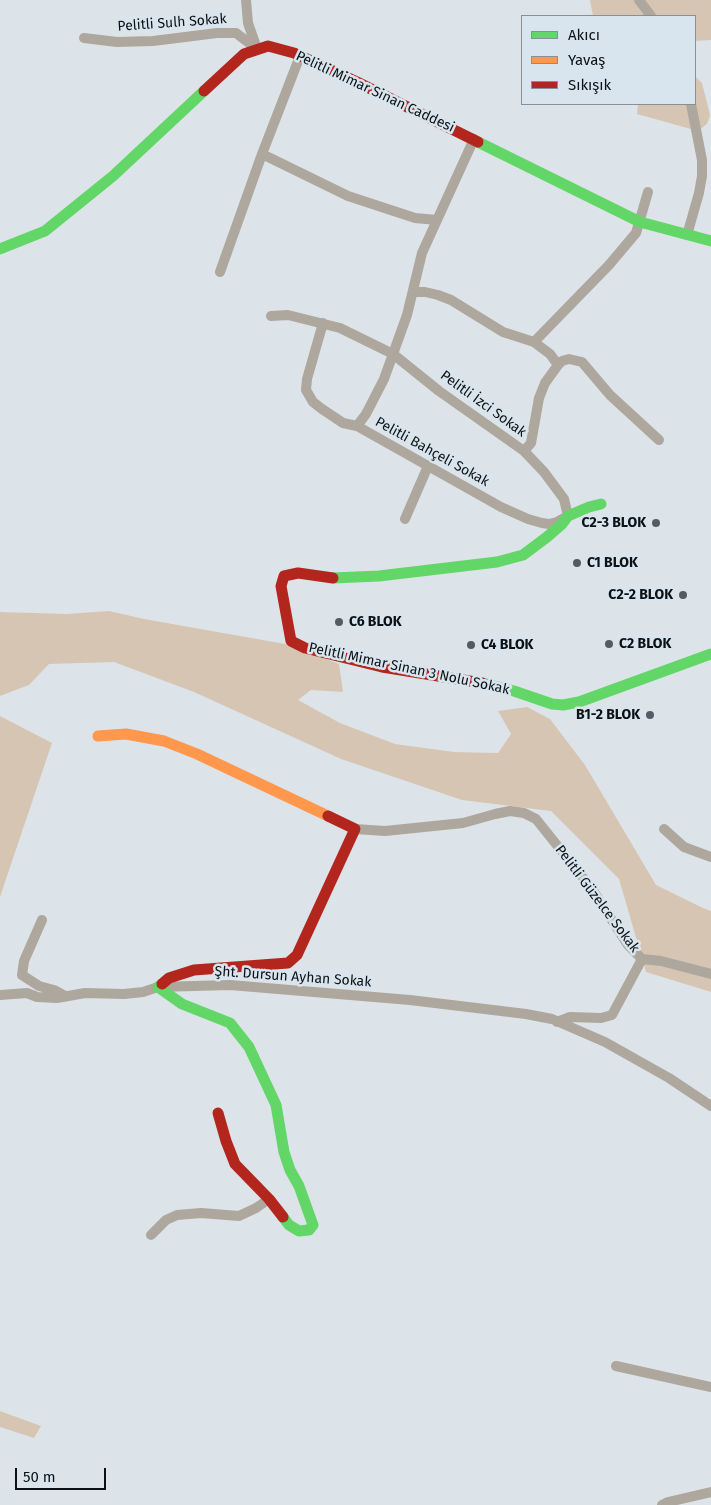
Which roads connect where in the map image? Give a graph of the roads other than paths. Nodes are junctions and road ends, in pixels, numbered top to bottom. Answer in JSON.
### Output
{"nodes":[{"id":1,"x":246,"y":0,"type":"edge"},
{"id":2,"x":639,"y":0,"type":"edge"},
{"id":3,"x":650,"y":15,"type":"edge"},
{"id":4,"x":84,"y":38,"type":"dead end"},
{"id":5,"x":256,"y":49,"type":"junction"},
{"id":6,"x":300,"y":56,"type":"junction"},
{"id":7,"x":691,"y":105,"type":"edge"},
{"id":8,"x":474,"y":139,"type":"junction"},
{"id":9,"x":262,"y":154,"type":"junction"},
{"id":10,"x":648,"y":192,"type":"dead end"},
{"id":11,"x":437,"y":220,"type":"junction"},
{"id":12,"x":640,"y":222,"type":"junction"},
{"id":13,"x":687,"y":235,"type":"junction"},
{"id":14,"x":711,"y":242,"type":"edge"},
{"id":15,"x":0,"y":249,"type":"edge"},
{"id":16,"x":220,"y":272,"type":"dead end"},
{"id":17,"x":413,"y":292,"type":"junction"},
{"id":18,"x":270,"y":316,"type":"dead end"},
{"id":19,"x":323,"y":323,"type":"junction"},
{"id":20,"x":534,"y":342,"type":"junction"},
{"id":21,"x":394,"y":354,"type":"junction"},
{"id":22,"x":558,"y":365,"type":"junction"},
{"id":23,"x":357,"y":426,"type":"junction"},
{"id":24,"x":660,"y":440,"type":"dead end"},
{"id":25,"x":524,"y":451,"type":"junction"},
{"id":26,"x":428,"y":466,"type":"junction"},
{"id":27,"x":601,"y":504,"type":"dead end"},
{"id":28,"x":568,"y":516,"type":"junction"},
{"id":29,"x":405,"y":518,"type":"dead end"},
{"id":30,"x":711,"y":654,"type":"edge"},
{"id":31,"x":98,"y":736,"type":"dead end"},
{"id":32,"x":355,"y":829,"type":"junction"},
{"id":33,"x":664,"y":829,"type":"dead end"},
{"id":34,"x":711,"y":857,"type":"edge"},
{"id":35,"x":42,"y":920,"type":"dead end"},
{"id":36,"x":642,"y":958,"type":"junction"},
{"id":37,"x":711,"y":974,"type":"edge"},
{"id":38,"x":158,"y":987,"type":"junction"},
{"id":39,"x":0,"y":995,"type":"edge"},
{"id":40,"x":65,"y":996,"type":"junction"},
{"id":41,"x":557,"y":1022,"type":"junction"},
{"id":42,"x":711,"y":1106,"type":"edge"},
{"id":43,"x":218,"y":1113,"type":"dead end"},
{"id":44,"x":269,"y":1198,"type":"junction"},
{"id":45,"x":151,"y":1235,"type":"dead end"},
{"id":46,"x":616,"y":1366,"type":"dead end"},
{"id":47,"x":711,"y":1387,"type":"edge"},
{"id":48,"x":711,"y":1492,"type":"edge"},
{"id":49,"x":662,"y":1505,"type":"edge"}],
"edges":[{"from":1,"to":5,"type":"street"},
{"from":2,"to":3,"type":"street"},
{"from":4,"to":5,"type":"street","name":"Pelitli Sulh Sokak"},
{"from":5,"to":6,"type":"street","name":"Pelitli Mimar Sinan Caddesi"},
{"from":5,"to":15,"type":"street"},
{"from":6,"to":8,"type":"street","name":"Pelitli Mimar Sinan Caddesi"},
{"from":6,"to":9,"type":"street"},
{"from":7,"to":13,"type":"street"},
{"from":8,"to":11,"type":"street","name":"Pelitli Bahçeli Sokak"},
{"from":8,"to":12,"type":"street","name":"Pelitli Mimar Sinan Caddesi"},
{"from":9,"to":11,"type":"street"},
{"from":9,"to":16,"type":"street"},
{"from":10,"to":12,"type":"street"},
{"from":11,"to":17,"type":"street","name":"Pelitli Bahçeli Sokak"},
{"from":12,"to":13,"type":"street","name":"Pelitli Mimar Sinan Caddesi"},
{"from":12,"to":20,"type":"street"},
{"from":13,"to":14,"type":"street","name":"Pelitli Mimar Sinan Caddesi"},
{"from":17,"to":20,"type":"street"},
{"from":17,"to":21,"type":"street","name":"Pelitli Bahçeli Sokak"},
{"from":18,"to":19,"type":"street","name":"Pelitli İzci Sokak"},
{"from":19,"to":21,"type":"street","name":"Pelitli İzci Sokak"},
{"from":19,"to":23,"type":"street"},
{"from":20,"to":22,"type":"street"},
{"from":21,"to":23,"type":"street","name":"Pelitli Bahçeli Sokak"},
{"from":21,"to":25,"type":"street","name":"Pelitli İzci Sokak"},
{"from":22,"to":24,"type":"street"},
{"from":22,"to":25,"type":"street","name":"Pelitli İzci Sokak"},
{"from":23,"to":26,"type":"street","name":"Pelitli Bahçeli Sokak"},
{"from":25,"to":28,"type":"street"},
{"from":26,"to":28,"type":"street","name":"Pelitli Bahçeli Sokak"},
{"from":26,"to":29,"type":"street"},
{"from":27,"to":28,"type":"street","name":"Pelitli Mimar Sinan 3 Nolu Sokak"},
{"from":28,"to":30,"type":"street","name":"Pelitli Mimar Sinan 3 Nolu Sokak"},
{"from":31,"to":32,"type":"street","name":"Pelitli Güzelce Sokak"},
{"from":32,"to":36,"type":"street","name":"Pelitli Güzelce Sokak"},
{"from":32,"to":38,"type":"street"},
{"from":33,"to":34,"type":"street"},
{"from":35,"to":40,"type":"street"},
{"from":36,"to":37,"type":"street"},
{"from":36,"to":41,"type":"street","name":"Şht. Dursun Ayhan Sokak"},
{"from":38,"to":40,"type":"street","name":"Şht. Dursun Ayhan Sokak"},
{"from":38,"to":41,"type":"street","name":"Şht. Dursun Ayhan Sokak"},
{"from":38,"to":44,"type":"street"},
{"from":39,"to":40,"type":"street","name":"Şht. Dursun Ayhan Sokak"},
{"from":41,"to":42,"type":"street","name":"Şht. Dursun Ayhan Sokak"},
{"from":43,"to":44,"type":"street"},
{"from":44,"to":45,"type":"street"},
{"from":46,"to":47,"type":"street"},
{"from":48,"to":49,"type":"street"}]}
